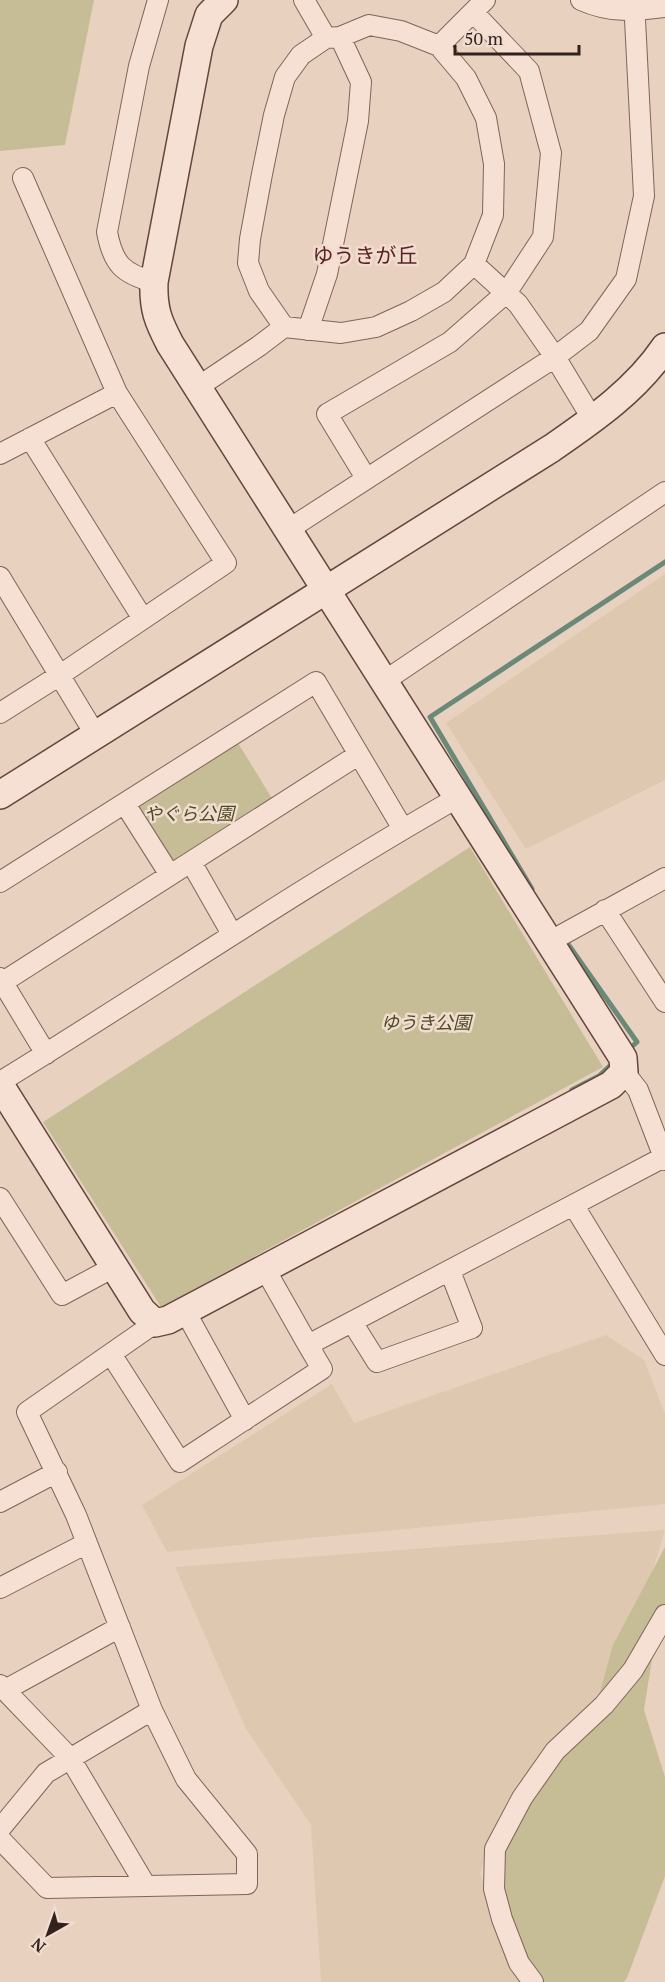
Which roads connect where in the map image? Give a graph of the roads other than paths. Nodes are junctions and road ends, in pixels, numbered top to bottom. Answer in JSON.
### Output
{"nodes":[{"id":1,"x":158,"y":0,"type":"edge"},
{"id":2,"x":224,"y":0,"type":"edge"},
{"id":3,"x":304,"y":0,"type":"edge"},
{"id":4,"x":581,"y":0,"type":"edge"},
{"id":5,"x":634,"y":5,"type":"edge"},
{"id":6,"x":479,"y":6,"type":"edge"},
{"id":7,"x":665,"y":7,"type":"edge"},
{"id":8,"x":333,"y":37,"type":"junction"},
{"id":9,"x":439,"y":46,"type":"junction"},
{"id":10,"x":23,"y":178,"type":"dead end"},
{"id":11,"x":474,"y":264,"type":"junction"},
{"id":12,"x":154,"y":282,"type":"junction"},
{"id":13,"x":507,"y":292,"type":"junction"},
{"id":14,"x":284,"y":327,"type":"junction"},
{"id":15,"x":308,"y":330,"type":"junction"},
{"id":16,"x":665,"y":347,"type":"edge"},
{"id":17,"x":555,"y":357,"type":"junction"},
{"id":18,"x":198,"y":387,"type":"junction"},
{"id":19,"x":117,"y":393,"type":"junction"},
{"id":20,"x":593,"y":420,"type":"junction"},
{"id":21,"x":30,"y":438,"type":"junction"},
{"id":22,"x":0,"y":454,"type":"edge"},
{"id":23,"x":366,"y":478,"type":"junction"},
{"id":24,"x":665,"y":492,"type":"edge"},
{"id":25,"x":289,"y":529,"type":"junction"},
{"id":26,"x":0,"y":577,"type":"edge"},
{"id":27,"x":326,"y":590,"type":"junction"},
{"id":28,"x":7,"y":605,"type":"edge"},
{"id":29,"x":143,"y":619,"type":"junction"},
{"id":30,"x":60,"y":675,"type":"junction"},
{"id":31,"x":383,"y":682,"type":"junction"},
{"id":32,"x":0,"y":713,"type":"edge"},
{"id":33,"x":95,"y":734,"type":"junction"},
{"id":34,"x":358,"y":755,"type":"junction"},
{"id":35,"x":0,"y":795,"type":"edge"},
{"id":36,"x":457,"y":798,"type":"junction"},
{"id":37,"x":125,"y":804,"type":"junction"},
{"id":38,"x":403,"y":829,"type":"junction"},
{"id":39,"x":190,"y":862,"type":"junction"},
{"id":40,"x":170,"y":875,"type":"junction"},
{"id":41,"x":665,"y":878,"type":"edge"},
{"id":42,"x":0,"y":882,"type":"edge"},
{"id":43,"x":605,"y":910,"type":"junction"},
{"id":44,"x":232,"y":934,"type":"junction"},
{"id":45,"x":549,"y":942,"type":"junction"},
{"id":46,"x":1,"y":980,"type":"edge"},
{"id":47,"x":665,"y":1002,"type":"edge"},
{"id":48,"x":46,"y":1054,"type":"junction"},
{"id":49,"x":624,"y":1072,"type":"junction"},
{"id":50,"x":0,"y":1083,"type":"edge"},
{"id":51,"x":660,"y":1126,"type":"edge"},
{"id":52,"x":664,"y":1158,"type":"edge"},
{"id":53,"x":0,"y":1198,"type":"edge"},
{"id":54,"x":574,"y":1206,"type":"junction"},
{"id":55,"x":114,"y":1267,"type":"junction"},
{"id":56,"x":265,"y":1269,"type":"junction"},
{"id":57,"x":450,"y":1271,"type":"junction"},
{"id":58,"x":185,"y":1311,"type":"junction"},
{"id":59,"x":352,"y":1322,"type":"junction"},
{"id":60,"x":155,"y":1323,"type":"junction"},
{"id":61,"x":308,"y":1345,"type":"junction"},
{"id":62,"x":111,"y":1354,"type":"junction"},
{"id":63,"x":665,"y":1355,"type":"edge"},
{"id":64,"x":245,"y":1420,"type":"junction"},
{"id":65,"x":57,"y":1472,"type":"junction"},
{"id":66,"x":0,"y":1502,"type":"edge"},
{"id":67,"x":87,"y":1543,"type":"junction"},
{"id":68,"x":0,"y":1588,"type":"edge"},
{"id":69,"x":665,"y":1615,"type":"edge"},
{"id":70,"x":120,"y":1627,"type":"junction"},
{"id":71,"x":2,"y":1687,"type":"edge"},
{"id":72,"x":152,"y":1710,"type":"junction"},
{"id":73,"x":70,"y":1758,"type":"junction"},
{"id":74,"x":0,"y":1829,"type":"edge"},
{"id":75,"x":0,"y":1839,"type":"edge"},
{"id":76,"x":146,"y":1886,"type":"junction"},
{"id":77,"x":533,"y":1982,"type":"edge"}],
"edges":[{"from":1,"to":12,"type":"street"},
{"from":2,"to":12,"type":"street"},
{"from":3,"to":8,"type":"street"},
{"from":4,"to":5,"type":"street"},
{"from":5,"to":7,"type":"street"},
{"from":5,"to":17,"type":"street"},
{"from":6,"to":9,"type":"street"},
{"from":6,"to":13,"type":"street"},
{"from":8,"to":9,"type":"street"},
{"from":8,"to":14,"type":"street"},
{"from":8,"to":15,"type":"street"},
{"from":9,"to":11,"type":"street"},
{"from":10,"to":19,"type":"street"},
{"from":11,"to":13,"type":"street"},
{"from":11,"to":15,"type":"street"},
{"from":12,"to":18,"type":"street"},
{"from":13,"to":17,"type":"street"},
{"from":13,"to":23,"type":"street"},
{"from":14,"to":15,"type":"street"},
{"from":14,"to":18,"type":"street"},
{"from":16,"to":20,"type":"street"},
{"from":17,"to":20,"type":"street"},
{"from":17,"to":23,"type":"street"},
{"from":18,"to":25,"type":"street"},
{"from":19,"to":21,"type":"street"},
{"from":19,"to":29,"type":"street"},
{"from":20,"to":27,"type":"street"},
{"from":21,"to":22,"type":"street"},
{"from":21,"to":29,"type":"street"},
{"from":23,"to":25,"type":"street"},
{"from":24,"to":31,"type":"street"},
{"from":25,"to":27,"type":"street"},
{"from":26,"to":28,"type":"street"},
{"from":27,"to":31,"type":"street"},
{"from":27,"to":33,"type":"street"},
{"from":28,"to":30,"type":"street"},
{"from":29,"to":30,"type":"street"},
{"from":30,"to":32,"type":"street"},
{"from":30,"to":33,"type":"street"},
{"from":31,"to":36,"type":"street"},
{"from":33,"to":35,"type":"street"},
{"from":34,"to":37,"type":"street"},
{"from":34,"to":38,"type":"street"},
{"from":34,"to":39,"type":"street"},
{"from":36,"to":38,"type":"street"},
{"from":36,"to":45,"type":"street"},
{"from":37,"to":40,"type":"street"},
{"from":37,"to":42,"type":"street"},
{"from":38,"to":44,"type":"street"},
{"from":39,"to":40,"type":"street"},
{"from":39,"to":44,"type":"street"},
{"from":40,"to":46,"type":"street"},
{"from":41,"to":43,"type":"street"},
{"from":43,"to":45,"type":"street"},
{"from":43,"to":47,"type":"street"},
{"from":44,"to":48,"type":"street"},
{"from":45,"to":49,"type":"street"},
{"from":46,"to":48,"type":"street"},
{"from":48,"to":50,"type":"street"},
{"from":49,"to":51,"type":"street"},
{"from":49,"to":56,"type":"street"},
{"from":50,"to":55,"type":"street"},
{"from":51,"to":52,"type":"street"},
{"from":52,"to":54,"type":"street"},
{"from":53,"to":55,"type":"street"},
{"from":54,"to":57,"type":"street"},
{"from":54,"to":63,"type":"street"},
{"from":55,"to":60,"type":"street"},
{"from":56,"to":58,"type":"street"},
{"from":56,"to":61,"type":"street"},
{"from":57,"to":59,"type":"street"},
{"from":57,"to":59,"type":"street"},
{"from":58,"to":60,"type":"street"},
{"from":58,"to":64,"type":"street"},
{"from":59,"to":61,"type":"street"},
{"from":60,"to":62,"type":"street"},
{"from":61,"to":64,"type":"street"},
{"from":62,"to":64,"type":"street"},
{"from":62,"to":65,"type":"street"},
{"from":65,"to":66,"type":"street"},
{"from":65,"to":67,"type":"street"},
{"from":67,"to":68,"type":"street"},
{"from":67,"to":70,"type":"street"},
{"from":69,"to":77,"type":"street"},
{"from":70,"to":71,"type":"street"},
{"from":70,"to":72,"type":"street"},
{"from":71,"to":73,"type":"street"},
{"from":72,"to":73,"type":"street"},
{"from":72,"to":76,"type":"street"},
{"from":73,"to":74,"type":"street"},
{"from":73,"to":76,"type":"street"},
{"from":75,"to":76,"type":"street"}]}
